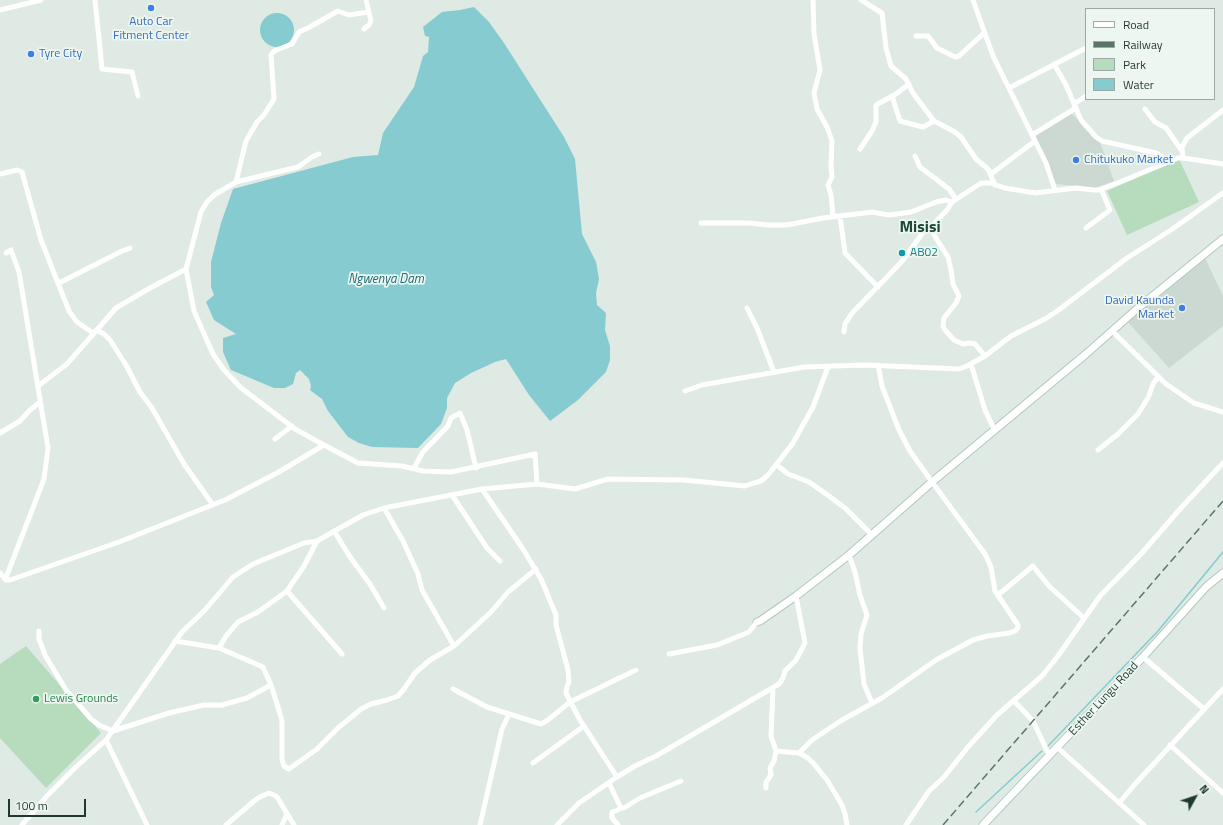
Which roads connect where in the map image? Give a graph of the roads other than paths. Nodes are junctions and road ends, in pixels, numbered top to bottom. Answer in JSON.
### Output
{"nodes":[{"id":1,"x":41,"y":0,"type":"edge"},
{"id":2,"x":95,"y":0,"type":"edge"},
{"id":3,"x":366,"y":0,"type":"edge"},
{"id":4,"x":813,"y":0,"type":"edge"},
{"id":5,"x":861,"y":0,"type":"edge"},
{"id":6,"x":973,"y":0,"type":"edge"},
{"id":7,"x":0,"y":10,"type":"edge"},
{"id":8,"x":368,"y":12,"type":"junction"},
{"id":9,"x":364,"y":30,"type":"dead end"},
{"id":10,"x":984,"y":33,"type":"junction"},
{"id":11,"x":916,"y":36,"type":"dead end"},
{"id":12,"x":1085,"y":48,"type":"edge"},
{"id":13,"x":1054,"y":64,"type":"junction"},
{"id":14,"x":909,"y":84,"type":"junction"},
{"id":15,"x":1009,"y":88,"type":"junction"},
{"id":16,"x":138,"y":96,"type":"dead end"},
{"id":17,"x":892,"y":96,"type":"junction"},
{"id":18,"x":1085,"y":97,"type":"edge"},
{"id":19,"x":1075,"y":106,"type":"junction"},
{"id":20,"x":1145,"y":109,"type":"dead end"},
{"id":21,"x":1223,"y":110,"type":"edge"},
{"id":22,"x":934,"y":121,"type":"junction"},
{"id":23,"x":1032,"y":135,"type":"junction"},
{"id":24,"x":1035,"y":141,"type":"junction"},
{"id":25,"x":860,"y":149,"type":"dead end"},
{"id":26,"x":319,"y":154,"type":"dead end"},
{"id":27,"x":1182,"y":155,"type":"junction"},
{"id":28,"x":915,"y":156,"type":"dead end"},
{"id":29,"x":1166,"y":162,"type":"junction"},
{"id":30,"x":1223,"y":164,"type":"edge"},
{"id":31,"x":0,"y":174,"type":"edge"},
{"id":32,"x":990,"y":174,"type":"junction"},
{"id":33,"x":236,"y":182,"type":"junction"},
{"id":34,"x":995,"y":184,"type":"junction"},
{"id":35,"x":1101,"y":189,"type":"junction"},
{"id":36,"x":1055,"y":190,"type":"junction"},
{"id":37,"x":1223,"y":193,"type":"edge"},
{"id":38,"x":954,"y":200,"type":"junction"},
{"id":39,"x":840,"y":216,"type":"junction"},
{"id":40,"x":832,"y":217,"type":"junction"},
{"id":41,"x":701,"y":223,"type":"dead end"},
{"id":42,"x":931,"y":228,"type":"junction"},
{"id":43,"x":1086,"y":228,"type":"dead end"},
{"id":44,"x":1223,"y":239,"type":"edge"},
{"id":45,"x":130,"y":248,"type":"dead end"},
{"id":46,"x":6,"y":253,"type":"dead end"},
{"id":47,"x":186,"y":269,"type":"junction"},
{"id":48,"x":59,"y":283,"type":"junction"},
{"id":49,"x":878,"y":287,"type":"junction"},
{"id":50,"x":747,"y":308,"type":"dead end"},
{"id":51,"x":1112,"y":331,"type":"junction"},
{"id":52,"x":95,"y":332,"type":"junction"},
{"id":53,"x":844,"y":332,"type":"dead end"},
{"id":54,"x":985,"y":356,"type":"junction"},
{"id":55,"x":971,"y":364,"type":"junction"},
{"id":56,"x":878,"y":365,"type":"junction"},
{"id":57,"x":828,"y":367,"type":"junction"},
{"id":58,"x":774,"y":372,"type":"junction"},
{"id":59,"x":1158,"y":377,"type":"junction"},
{"id":60,"x":38,"y":386,"type":"junction"},
{"id":61,"x":685,"y":391,"type":"dead end"},
{"id":62,"x":40,"y":402,"type":"junction"},
{"id":63,"x":1223,"y":412,"type":"edge"},
{"id":64,"x":292,"y":426,"type":"junction"},
{"id":65,"x":994,"y":430,"type":"junction"},
{"id":66,"x":0,"y":433,"type":"edge"},
{"id":67,"x":275,"y":439,"type":"dead end"},
{"id":68,"x":324,"y":445,"type":"junction"},
{"id":69,"x":1098,"y":450,"type":"dead end"},
{"id":70,"x":1223,"y":464,"type":"edge"},
{"id":71,"x":777,"y":465,"type":"junction"},
{"id":72,"x":414,"y":468,"type":"junction"},
{"id":73,"x":476,"y":468,"type":"junction"},
{"id":74,"x":932,"y":482,"type":"junction"},
{"id":75,"x":537,"y":484,"type":"junction"},
{"id":76,"x":482,"y":489,"type":"junction"},
{"id":77,"x":452,"y":495,"type":"junction"},
{"id":78,"x":213,"y":505,"type":"junction"},
{"id":79,"x":384,"y":508,"type":"junction"},
{"id":80,"x":334,"y":531,"type":"junction"},
{"id":81,"x":872,"y":535,"type":"junction"},
{"id":82,"x":316,"y":541,"type":"junction"},
{"id":83,"x":848,"y":555,"type":"junction"},
{"id":84,"x":500,"y":561,"type":"dead end"},
{"id":85,"x":536,"y":569,"type":"junction"},
{"id":86,"x":0,"y":573,"type":"edge"},
{"id":87,"x":1223,"y":573,"type":"edge"},
{"id":88,"x":6,"y":580,"type":"junction"},
{"id":89,"x":287,"y":591,"type":"junction"},
{"id":90,"x":998,"y":594,"type":"junction"},
{"id":91,"x":796,"y":596,"type":"junction"},
{"id":92,"x":384,"y":608,"type":"dead end"},
{"id":93,"x":1084,"y":618,"type":"junction"},
{"id":94,"x":757,"y":622,"type":"joint"},
{"id":95,"x":39,"y":631,"type":"dead end"},
{"id":96,"x":175,"y":641,"type":"junction"},
{"id":97,"x":454,"y":646,"type":"junction"},
{"id":98,"x":219,"y":648,"type":"junction"},
{"id":99,"x":342,"y":654,"type":"dead end"},
{"id":100,"x":669,"y":654,"type":"dead end"},
{"id":101,"x":1143,"y":657,"type":"junction"},
{"id":102,"x":636,"y":670,"type":"dead end"},
{"id":103,"x":271,"y":685,"type":"junction"},
{"id":104,"x":773,"y":688,"type":"junction"},
{"id":105,"x":453,"y":689,"type":"dead end"},
{"id":106,"x":1223,"y":689,"type":"edge"},
{"id":107,"x":570,"y":702,"type":"junction"},
{"id":108,"x":1014,"y":702,"type":"junction"},
{"id":109,"x":872,"y":704,"type":"junction"},
{"id":110,"x":1204,"y":709,"type":"junction"},
{"id":111,"x":509,"y":714,"type":"junction"},
{"id":112,"x":584,"y":726,"type":"junction"},
{"id":113,"x":113,"y":731,"type":"junction"},
{"id":114,"x":106,"y":740,"type":"junction"},
{"id":115,"x":1170,"y":745,"type":"junction"},
{"id":116,"x":1058,"y":748,"type":"junction"},
{"id":117,"x":776,"y":751,"type":"junction"},
{"id":118,"x":799,"y":753,"type":"junction"},
{"id":119,"x":1049,"y":755,"type":"junction"},
{"id":120,"x":533,"y":763,"type":"dead end"},
{"id":121,"x":617,"y":777,"type":"junction"},
{"id":122,"x":681,"y":781,"type":"dead end"},
{"id":123,"x":609,"y":783,"type":"junction"},
{"id":124,"x":766,"y":788,"type":"dead end"},
{"id":125,"x":1223,"y":793,"type":"edge"},
{"id":126,"x":1119,"y":803,"type":"junction"},
{"id":127,"x":620,"y":808,"type":"junction"},
{"id":128,"x":287,"y":814,"type":"junction"},
{"id":129,"x":22,"y":825,"type":"edge"},
{"id":130,"x":147,"y":825,"type":"edge"},
{"id":131,"x":226,"y":825,"type":"edge"},
{"id":132,"x":282,"y":825,"type":"edge"},
{"id":133,"x":294,"y":825,"type":"edge"},
{"id":134,"x":480,"y":825,"type":"edge"},
{"id":135,"x":557,"y":825,"type":"edge"},
{"id":136,"x":618,"y":825,"type":"edge"},
{"id":137,"x":847,"y":825,"type":"edge"},
{"id":138,"x":906,"y":825,"type":"edge"},
{"id":139,"x":983,"y":825,"type":"edge"},
{"id":140,"x":1144,"y":825,"type":"edge"}],
"edges":[{"from":1,"to":7,"type":"street"},
{"from":2,"to":16,"type":"street"},
{"from":3,"to":8,"type":"street"},
{"from":4,"to":40,"type":"street"},
{"from":5,"to":14,"type":"street"},
{"from":6,"to":10,"type":"street"},
{"from":8,"to":9,"type":"street"},
{"from":8,"to":33,"type":"street"},
{"from":10,"to":11,"type":"street"},
{"from":10,"to":15,"type":"street"},
{"from":12,"to":13,"type":"street"},
{"from":13,"to":15,"type":"street"},
{"from":13,"to":19,"type":"street"},
{"from":14,"to":17,"type":"street"},
{"from":14,"to":22,"type":"street"},
{"from":15,"to":23,"type":"street"},
{"from":17,"to":22,"type":"street"},
{"from":17,"to":25,"type":"street"},
{"from":18,"to":19,"type":"street"},
{"from":19,"to":23,"type":"street"},
{"from":19,"to":29,"type":"street"},
{"from":20,"to":27,"type":"street"},
{"from":21,"to":27,"type":"street"},
{"from":22,"to":32,"type":"street"},
{"from":23,"to":24,"type":"street"},
{"from":24,"to":32,"type":"street"},
{"from":24,"to":36,"type":"street"},
{"from":26,"to":33,"type":"street"},
{"from":27,"to":29,"type":"street"},
{"from":27,"to":30,"type":"street"},
{"from":28,"to":38,"type":"street"},
{"from":29,"to":35,"type":"street"},
{"from":31,"to":48,"type":"street"},
{"from":32,"to":34,"type":"street"},
{"from":33,"to":47,"type":"street"},
{"from":34,"to":36,"type":"street"},
{"from":34,"to":38,"type":"street"},
{"from":35,"to":36,"type":"street"},
{"from":35,"to":43,"type":"street"},
{"from":37,"to":54,"type":"street"},
{"from":38,"to":39,"type":"street"},
{"from":38,"to":42,"type":"street"},
{"from":39,"to":40,"type":"street"},
{"from":39,"to":49,"type":"street"},
{"from":40,"to":41,"type":"street"},
{"from":42,"to":49,"type":"street"},
{"from":42,"to":54,"type":"street"},
{"from":44,"to":51,"type":"street"},
{"from":45,"to":48,"type":"street"},
{"from":46,"to":60,"type":"street"},
{"from":47,"to":52,"type":"street"},
{"from":47,"to":64,"type":"street"},
{"from":48,"to":52,"type":"street"},
{"from":49,"to":53,"type":"street"},
{"from":50,"to":58,"type":"street"},
{"from":51,"to":59,"type":"street"},
{"from":51,"to":65,"type":"street"},
{"from":52,"to":60,"type":"street"},
{"from":52,"to":78,"type":"street"},
{"from":54,"to":55,"type":"street"},
{"from":55,"to":56,"type":"street"},
{"from":55,"to":65,"type":"street"},
{"from":56,"to":57,"type":"street"},
{"from":56,"to":74,"type":"street"},
{"from":57,"to":58,"type":"street"},
{"from":57,"to":71,"type":"street"},
{"from":58,"to":61,"type":"street"},
{"from":59,"to":63,"type":"street"},
{"from":59,"to":69,"type":"street"},
{"from":60,"to":62,"type":"street"},
{"from":62,"to":66,"type":"street"},
{"from":62,"to":88,"type":"street"},
{"from":64,"to":67,"type":"street"},
{"from":64,"to":68,"type":"street"},
{"from":65,"to":74,"type":"street"},
{"from":68,"to":72,"type":"street"},
{"from":68,"to":78,"type":"street"},
{"from":70,"to":93,"type":"street"},
{"from":71,"to":75,"type":"street"},
{"from":71,"to":81,"type":"street"},
{"from":72,"to":73,"type":"street"},
{"from":72,"to":73,"type":"street"},
{"from":73,"to":75,"type":"street"},
{"from":74,"to":81,"type":"street"},
{"from":74,"to":90,"type":"street"},
{"from":75,"to":76,"type":"street"},
{"from":76,"to":77,"type":"street"},
{"from":76,"to":85,"type":"street"},
{"from":77,"to":79,"type":"street"},
{"from":77,"to":84,"type":"street"},
{"from":78,"to":88,"type":"street"},
{"from":79,"to":80,"type":"street"},
{"from":79,"to":97,"type":"street"},
{"from":80,"to":82,"type":"street"},
{"from":80,"to":92,"type":"street"},
{"from":81,"to":83,"type":"street"},
{"from":82,"to":89,"type":"street"},
{"from":82,"to":96,"type":"street"},
{"from":83,"to":91,"type":"street"},
{"from":83,"to":109,"type":"street"},
{"from":85,"to":97,"type":"street"},
{"from":85,"to":107,"type":"street"},
{"from":86,"to":88,"type":"street"},
{"from":87,"to":101,"type":"street","name":"Esther Lungu Road"},
{"from":89,"to":98,"type":"street"},
{"from":89,"to":99,"type":"street"},
{"from":90,"to":93,"type":"street"},
{"from":90,"to":109,"type":"street"},
{"from":91,"to":94,"type":"street"},
{"from":91,"to":104,"type":"street"},
{"from":93,"to":108,"type":"street"},
{"from":94,"to":100,"type":"street"},
{"from":95,"to":113,"type":"street"},
{"from":96,"to":98,"type":"street"},
{"from":96,"to":113,"type":"street"},
{"from":97,"to":103,"type":"street"},
{"from":98,"to":103,"type":"street"},
{"from":101,"to":110,"type":"street"},
{"from":101,"to":116,"type":"street","name":"Esther Lungu Road"},
{"from":102,"to":107,"type":"street"},
{"from":103,"to":113,"type":"street"},
{"from":104,"to":117,"type":"street"},
{"from":104,"to":121,"type":"street"},
{"from":105,"to":111,"type":"street"},
{"from":106,"to":110,"type":"street"},
{"from":107,"to":111,"type":"street"},
{"from":107,"to":112,"type":"street"},
{"from":108,"to":119,"type":"street"},
{"from":108,"to":138,"type":"street"},
{"from":109,"to":118,"type":"street"},
{"from":110,"to":115,"type":"street"},
{"from":111,"to":134,"type":"street"},
{"from":112,"to":120,"type":"street"},
{"from":112,"to":121,"type":"street"},
{"from":113,"to":114,"type":"street"},
{"from":114,"to":129,"type":"street"},
{"from":114,"to":130,"type":"street"},
{"from":115,"to":125,"type":"street"},
{"from":115,"to":126,"type":"street"},
{"from":116,"to":119,"type":"street","name":"Esther Lungu Road"},
{"from":116,"to":126,"type":"street"},
{"from":117,"to":118,"type":"street"},
{"from":117,"to":124,"type":"street"},
{"from":118,"to":137,"type":"street"},
{"from":119,"to":139,"type":"street","name":"Esther Lungu Road"},
{"from":121,"to":123,"type":"street"},
{"from":122,"to":127,"type":"street"},
{"from":123,"to":127,"type":"street"},
{"from":123,"to":135,"type":"street"},
{"from":126,"to":140,"type":"street"},
{"from":127,"to":136,"type":"street"},
{"from":128,"to":131,"type":"street"},
{"from":128,"to":132,"type":"street"},
{"from":128,"to":133,"type":"street"}]}
